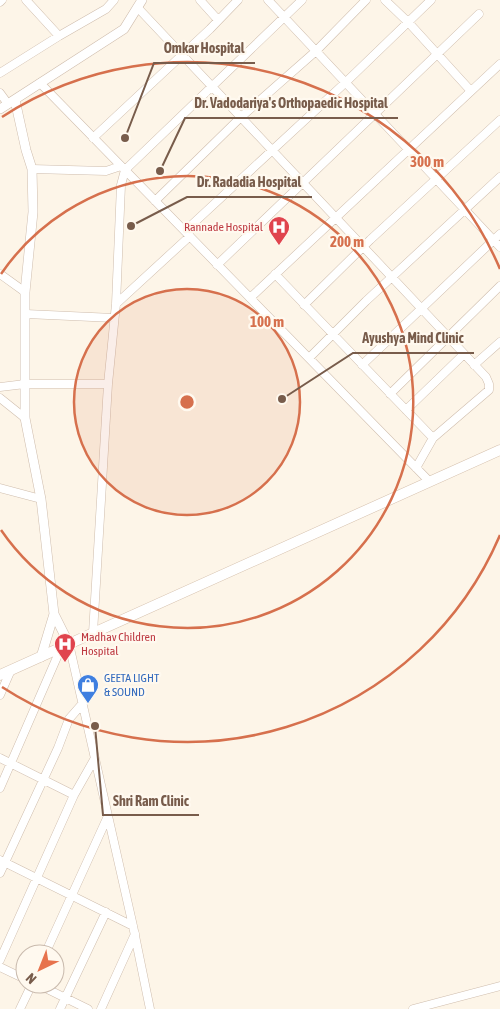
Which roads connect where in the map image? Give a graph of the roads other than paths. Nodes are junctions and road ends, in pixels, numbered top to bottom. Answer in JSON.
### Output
{"nodes":[{"id":1,"x":26,"y":0,"type":"edge"},
{"id":2,"x":114,"y":0,"type":"edge"},
{"id":3,"x":200,"y":0,"type":"edge"},
{"id":4,"x":238,"y":0,"type":"edge"},
{"id":5,"x":268,"y":0,"type":"edge"},
{"id":6,"x":302,"y":0,"type":"edge"},
{"id":7,"x":366,"y":0,"type":"edge"},
{"id":8,"x":385,"y":0,"type":"edge"},
{"id":9,"x":431,"y":0,"type":"edge"},
{"id":10,"x":140,"y":4,"type":"edge"},
{"id":11,"x":479,"y":14,"type":"dead end"},
{"id":12,"x":284,"y":17,"type":"junction"},
{"id":13,"x":218,"y":20,"type":"junction"},
{"id":14,"x":409,"y":23,"type":"junction"},
{"id":15,"x":59,"y":36,"type":"junction"},
{"id":16,"x":316,"y":51,"type":"junction"},
{"id":17,"x":182,"y":54,"type":"junction"},
{"id":18,"x":437,"y":54,"type":"junction"},
{"id":19,"x":500,"y":64,"type":"edge"},
{"id":20,"x":0,"y":73,"type":"edge"},
{"id":21,"x":346,"y":82,"type":"junction"},
{"id":22,"x":40,"y":83,"type":"junction"},
{"id":23,"x":213,"y":87,"type":"junction"},
{"id":24,"x":470,"y":90,"type":"junction"},
{"id":25,"x":0,"y":93,"type":"edge"},
{"id":26,"x":8,"y":104,"type":"edge"},
{"id":27,"x":376,"y":114,"type":"junction"},
{"id":28,"x":241,"y":117,"type":"junction"},
{"id":29,"x":498,"y":125,"type":"edge"},
{"id":30,"x":93,"y":138,"type":"junction"},
{"id":31,"x":408,"y":148,"type":"junction"},
{"id":32,"x":272,"y":150,"type":"junction"},
{"id":33,"x":123,"y":168,"type":"junction"},
{"id":34,"x":32,"y":169,"type":"junction"},
{"id":35,"x":500,"y":177,"type":"edge"},
{"id":36,"x":437,"y":179,"type":"junction"},
{"id":37,"x":303,"y":183,"type":"junction"},
{"id":38,"x":155,"y":201,"type":"junction"},
{"id":39,"x":465,"y":209,"type":"junction"},
{"id":40,"x":335,"y":217,"type":"junction"},
{"id":41,"x":188,"y":234,"type":"junction"},
{"id":42,"x":500,"y":234,"type":"edge"},
{"id":43,"x":493,"y":240,"type":"junction"},
{"id":44,"x":363,"y":247,"type":"junction"},
{"id":45,"x":500,"y":247,"type":"edge"},
{"id":46,"x":217,"y":265,"type":"junction"},
{"id":47,"x":0,"y":274,"type":"edge"},
{"id":48,"x":275,"y":274,"type":"junction"},
{"id":49,"x":391,"y":277,"type":"junction"},
{"id":50,"x":500,"y":286,"type":"edge"},
{"id":51,"x":26,"y":292,"type":"junction"},
{"id":52,"x":250,"y":298,"type":"junction"},
{"id":53,"x":116,"y":304,"type":"junction"},
{"id":54,"x":304,"y":304,"type":"junction"},
{"id":55,"x":420,"y":308,"type":"junction"},
{"id":56,"x":26,"y":314,"type":"junction"},
{"id":57,"x":114,"y":318,"type":"junction"},
{"id":58,"x":333,"y":335,"type":"junction"},
{"id":59,"x":448,"y":338,"type":"junction"},
{"id":60,"x":500,"y":342,"type":"edge"},
{"id":61,"x":464,"y":354,"type":"junction"},
{"id":62,"x":309,"y":358,"type":"junction"},
{"id":63,"x":474,"y":365,"type":"junction"},
{"id":64,"x":362,"y":366,"type":"junction"},
{"id":65,"x":24,"y":384,"type":"junction"},
{"id":66,"x":108,"y":384,"type":"junction"},
{"id":67,"x":0,"y":387,"type":"edge"},
{"id":68,"x":390,"y":394,"type":"junction"},
{"id":69,"x":0,"y":398,"type":"edge"},
{"id":70,"x":406,"y":410,"type":"junction"},
{"id":71,"x":25,"y":418,"type":"junction"},
{"id":72,"x":433,"y":438,"type":"junction"},
{"id":73,"x":500,"y":450,"type":"edge"},
{"id":74,"x":416,"y":468,"type":"junction"},
{"id":75,"x":428,"y":481,"type":"junction"},
{"id":76,"x":0,"y":488,"type":"edge"},
{"id":77,"x":41,"y":499,"type":"junction"},
{"id":78,"x":54,"y":614,"type":"junction"},
{"id":79,"x":93,"y":633,"type":"junction"},
{"id":80,"x":65,"y":646,"type":"junction"},
{"id":81,"x":41,"y":657,"type":"junction"},
{"id":82,"x":11,"y":670,"type":"junction"},
{"id":83,"x":0,"y":675,"type":"edge"},
{"id":84,"x":0,"y":695,"type":"edge"},
{"id":85,"x":83,"y":703,"type":"junction"},
{"id":86,"x":0,"y":758,"type":"edge"},
{"id":87,"x":95,"y":758,"type":"junction"},
{"id":88,"x":10,"y":764,"type":"junction"},
{"id":89,"x":42,"y":779,"type":"junction"},
{"id":90,"x":0,"y":788,"type":"edge"},
{"id":91,"x":74,"y":795,"type":"junction"},
{"id":92,"x":108,"y":816,"type":"junction"},
{"id":93,"x":2,"y":862,"type":"edge"},
{"id":94,"x":0,"y":873,"type":"edge"},
{"id":95,"x":37,"y":879,"type":"junction"},
{"id":96,"x":72,"y":896,"type":"junction"},
{"id":97,"x":106,"y":912,"type":"junction"},
{"id":98,"x":134,"y":930,"type":"junction"},
{"id":99,"x":50,"y":944,"type":"edge"},
{"id":100,"x":0,"y":960,"type":"edge"},
{"id":101,"x":0,"y":968,"type":"edge"},
{"id":102,"x":15,"y":974,"type":"edge"},
{"id":103,"x":500,"y":986,"type":"edge"},
{"id":104,"x":27,"y":994,"type":"edge"},
{"id":105,"x":59,"y":994,"type":"edge"},
{"id":106,"x":65,"y":997,"type":"junction"},
{"id":107,"x":20,"y":1009,"type":"edge"},
{"id":108,"x":60,"y":1009,"type":"edge"},
{"id":109,"x":88,"y":1009,"type":"edge"},
{"id":110,"x":101,"y":1009,"type":"edge"},
{"id":111,"x":150,"y":1009,"type":"edge"},
{"id":112,"x":413,"y":1009,"type":"edge"}],
"edges":[{"from":1,"to":15,"type":"street"},
{"from":2,"to":15,"type":"street"},
{"from":3,"to":13,"type":"street"},
{"from":4,"to":13,"type":"street"},
{"from":5,"to":12,"type":"street"},
{"from":6,"to":12,"type":"street"},
{"from":7,"to":16,"type":"street"},
{"from":8,"to":14,"type":"street"},
{"from":9,"to":14,"type":"street"},
{"from":10,"to":17,"type":"street"},
{"from":10,"to":22,"type":"street"},
{"from":11,"to":18,"type":"street"},
{"from":12,"to":16,"type":"street"},
{"from":12,"to":23,"type":"street"},
{"from":13,"to":17,"type":"street"},
{"from":14,"to":18,"type":"street"},
{"from":14,"to":21,"type":"street"},
{"from":15,"to":20,"type":"street"},
{"from":16,"to":21,"type":"street"},
{"from":16,"to":28,"type":"street"},
{"from":17,"to":23,"type":"street"},
{"from":17,"to":30,"type":"street"},
{"from":18,"to":24,"type":"street"},
{"from":18,"to":27,"type":"street"},
{"from":19,"to":24,"type":"street"},
{"from":21,"to":27,"type":"street"},
{"from":21,"to":32,"type":"street"},
{"from":22,"to":26,"type":"street"},
{"from":22,"to":30,"type":"street"},
{"from":23,"to":28,"type":"street"},
{"from":23,"to":33,"type":"street"},
{"from":24,"to":31,"type":"street"},
{"from":25,"to":26,"type":"street"},
{"from":26,"to":34,"type":"street"},
{"from":27,"to":31,"type":"street"},
{"from":27,"to":37,"type":"street"},
{"from":28,"to":32,"type":"street"},
{"from":28,"to":38,"type":"street"},
{"from":29,"to":36,"type":"street"},
{"from":30,"to":33,"type":"street"},
{"from":31,"to":36,"type":"street"},
{"from":31,"to":40,"type":"street"},
{"from":32,"to":37,"type":"street"},
{"from":32,"to":41,"type":"street"},
{"from":33,"to":34,"type":"street"},
{"from":33,"to":38,"type":"street"},
{"from":33,"to":53,"type":"street"},
{"from":34,"to":51,"type":"street"},
{"from":35,"to":39,"type":"street"},
{"from":36,"to":39,"type":"street"},
{"from":36,"to":44,"type":"street"},
{"from":37,"to":40,"type":"street"},
{"from":37,"to":46,"type":"street"},
{"from":38,"to":41,"type":"street"},
{"from":39,"to":43,"type":"street"},
{"from":39,"to":49,"type":"street"},
{"from":40,"to":44,"type":"street"},
{"from":40,"to":48,"type":"street"},
{"from":41,"to":46,"type":"street"},
{"from":41,"to":53,"type":"street"},
{"from":42,"to":43,"type":"street"},
{"from":43,"to":45,"type":"street"},
{"from":43,"to":55,"type":"street"},
{"from":44,"to":49,"type":"street"},
{"from":44,"to":54,"type":"street"},
{"from":46,"to":52,"type":"street"},
{"from":47,"to":51,"type":"street"},
{"from":48,"to":52,"type":"street"},
{"from":48,"to":54,"type":"street"},
{"from":49,"to":55,"type":"street"},
{"from":49,"to":58,"type":"street"},
{"from":50,"to":59,"type":"street"},
{"from":51,"to":56,"type":"street"},
{"from":52,"to":62,"type":"street"},
{"from":53,"to":57,"type":"street"},
{"from":54,"to":58,"type":"street"},
{"from":55,"to":59,"type":"street"},
{"from":55,"to":64,"type":"street"},
{"from":56,"to":57,"type":"street"},
{"from":56,"to":65,"type":"street"},
{"from":57,"to":66,"type":"street"},
{"from":58,"to":62,"type":"street"},
{"from":58,"to":64,"type":"street"},
{"from":59,"to":61,"type":"street"},
{"from":59,"to":68,"type":"street"},
{"from":60,"to":63,"type":"street"},
{"from":61,"to":63,"type":"street"},
{"from":61,"to":70,"type":"street"},
{"from":62,"to":74,"type":"street"},
{"from":63,"to":72,"type":"street"},
{"from":64,"to":68,"type":"street"},
{"from":65,"to":66,"type":"street"},
{"from":65,"to":67,"type":"street"},
{"from":65,"to":71,"type":"street"},
{"from":66,"to":79,"type":"street"},
{"from":68,"to":70,"type":"street"},
{"from":69,"to":71,"type":"street"},
{"from":70,"to":72,"type":"street"},
{"from":71,"to":77,"type":"street"},
{"from":72,"to":74,"type":"street"},
{"from":73,"to":75,"type":"main road"},
{"from":74,"to":75,"type":"street"},
{"from":75,"to":79,"type":"main road"},
{"from":76,"to":77,"type":"street"},
{"from":77,"to":78,"type":"street"},
{"from":78,"to":80,"type":"street"},
{"from":78,"to":81,"type":"street"},
{"from":79,"to":80,"type":"main road"},
{"from":80,"to":81,"type":"main road"},
{"from":80,"to":85,"type":"street"},
{"from":80,"to":88,"type":"street"},
{"from":81,"to":82,"type":"main road"},
{"from":82,"to":83,"type":"main road"},
{"from":82,"to":84,"type":"street"},
{"from":85,"to":87,"type":"street"},
{"from":85,"to":89,"type":"street"},
{"from":86,"to":88,"type":"street"},
{"from":87,"to":91,"type":"street"},
{"from":87,"to":92,"type":"street"},
{"from":88,"to":89,"type":"street"},
{"from":88,"to":90,"type":"street"},
{"from":89,"to":91,"type":"street"},
{"from":89,"to":93,"type":"street"},
{"from":91,"to":95,"type":"street"},
{"from":92,"to":96,"type":"street"},
{"from":92,"to":98,"type":"street"},
{"from":93,"to":94,"type":"street"},
{"from":93,"to":95,"type":"street"},
{"from":95,"to":96,"type":"street"},
{"from":95,"to":100,"type":"street"},
{"from":96,"to":97,"type":"street"},
{"from":96,"to":99,"type":"street"},
{"from":97,"to":98,"type":"street"},
{"from":97,"to":106,"type":"street"},
{"from":98,"to":110,"type":"street"},
{"from":98,"to":111,"type":"street"},
{"from":101,"to":102,"type":"street"},
{"from":103,"to":112,"type":"street"},
{"from":104,"to":107,"type":"street"},
{"from":105,"to":106,"type":"street"},
{"from":106,"to":108,"type":"street"},
{"from":106,"to":109,"type":"street"}]}
